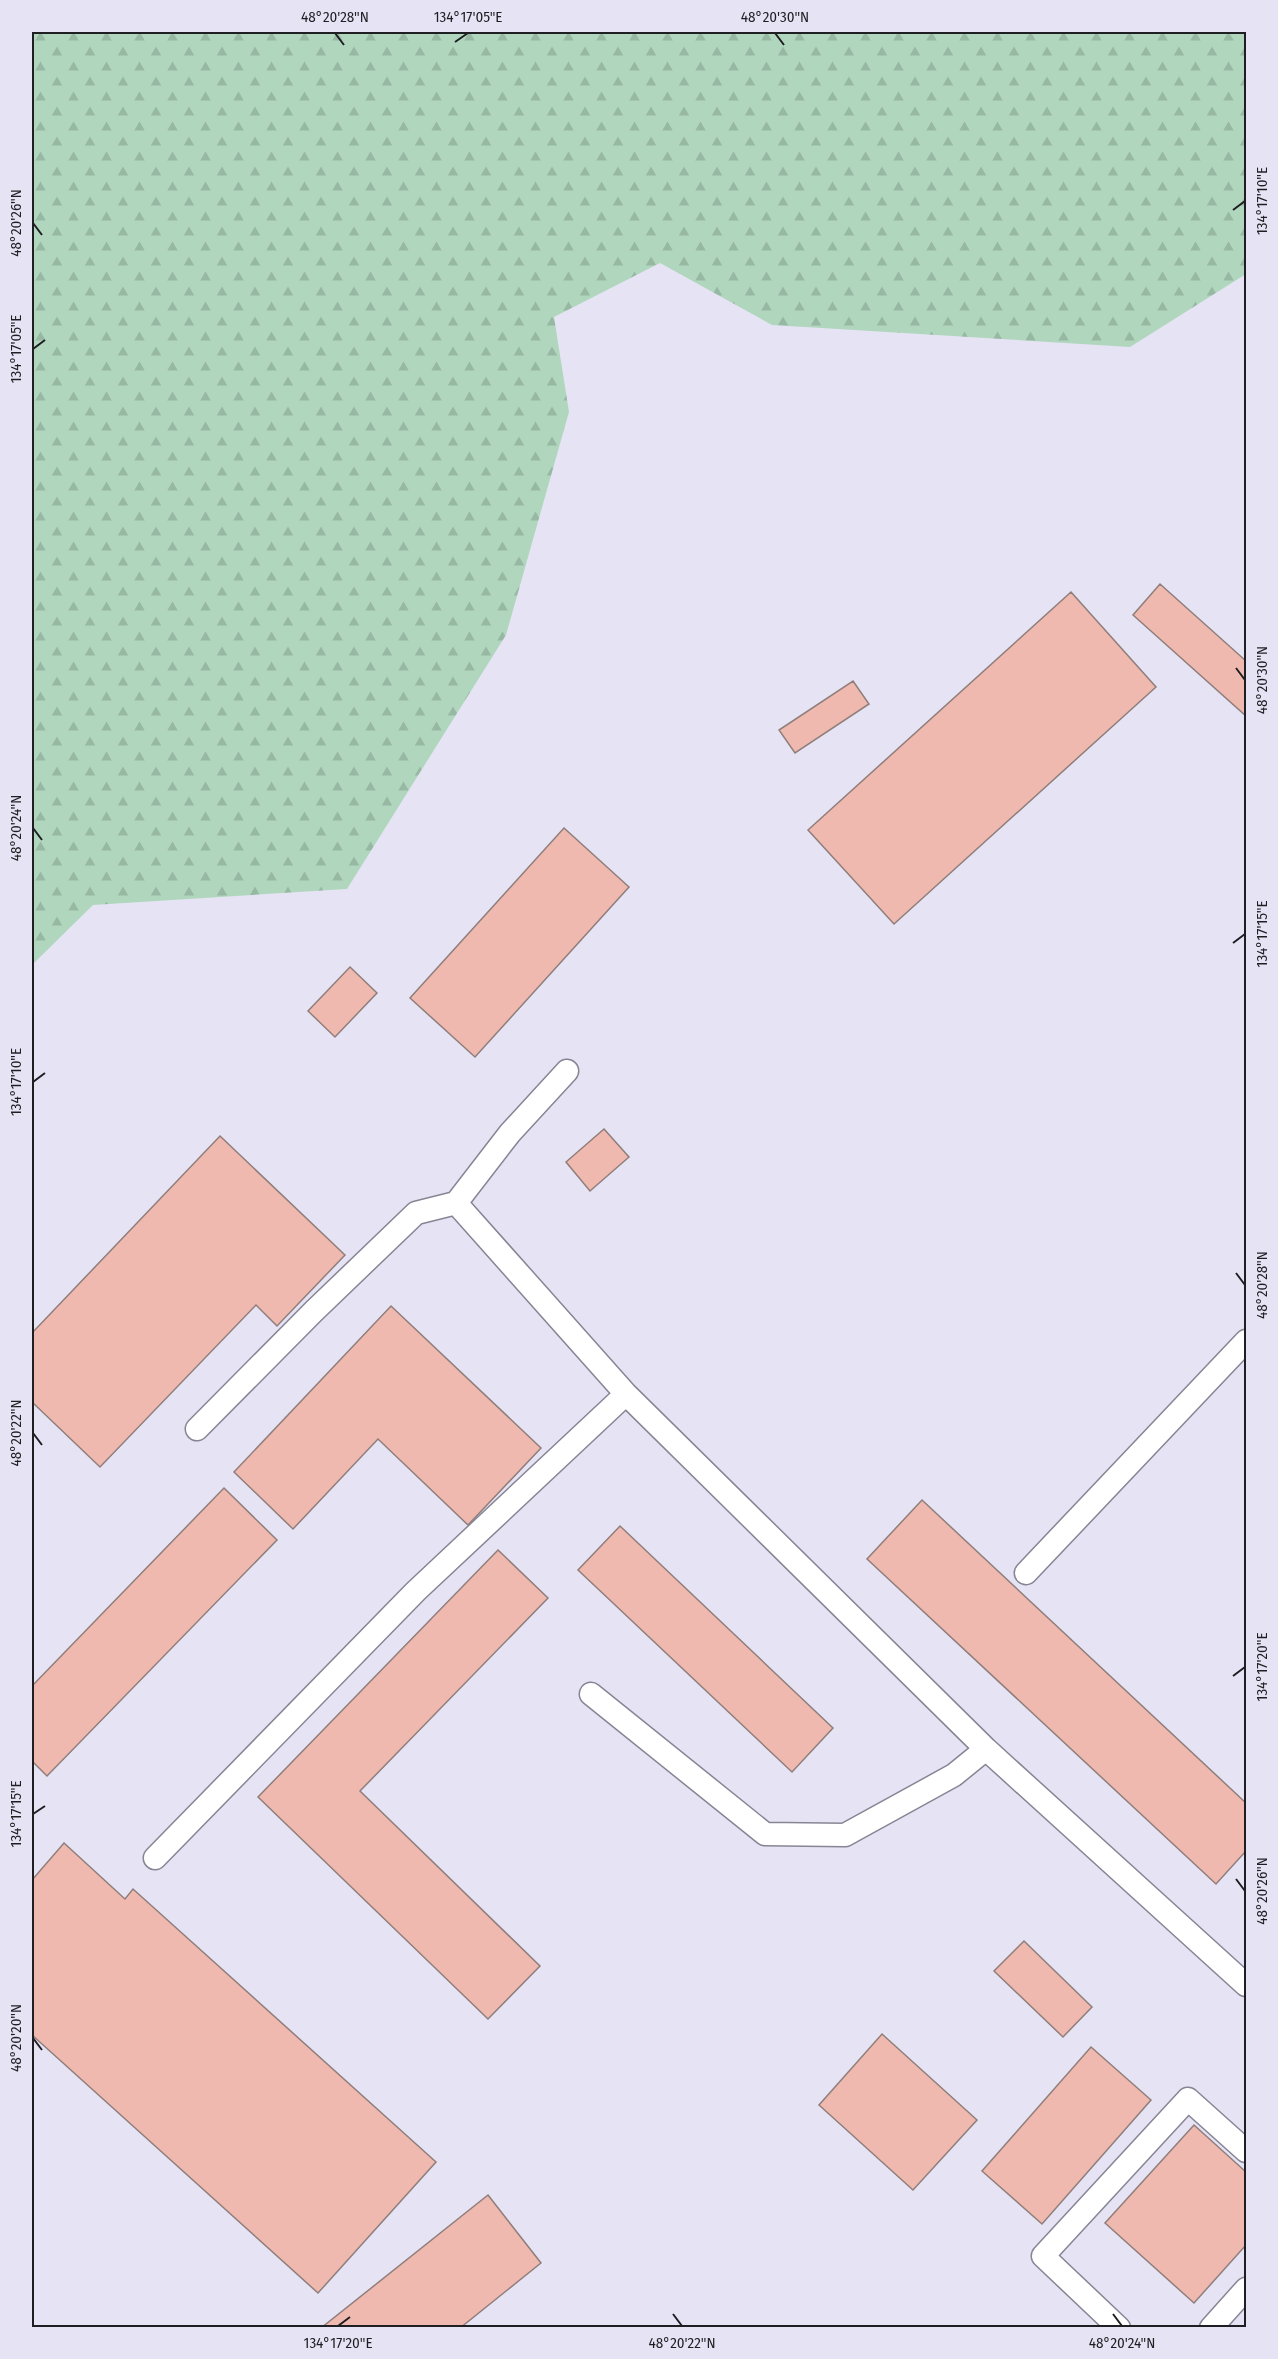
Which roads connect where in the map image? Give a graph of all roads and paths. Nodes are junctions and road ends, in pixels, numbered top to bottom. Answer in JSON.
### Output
{"nodes":[{"id":1,"x":567,"y":1071,"type":"dead end"},
{"id":2,"x":456,"y":1203,"type":"junction"},
{"id":3,"x":1246,"y":1341,"type":"edge"},
{"id":4,"x":626,"y":1394,"type":"junction"},
{"id":5,"x":197,"y":1429,"type":"dead end"},
{"id":6,"x":1026,"y":1573,"type":"dead end"},
{"id":7,"x":591,"y":1694,"type":"dead end"},
{"id":8,"x":986,"y":1749,"type":"junction"},
{"id":9,"x":155,"y":1858,"type":"dead end"},
{"id":10,"x":1246,"y":1985,"type":"edge"},
{"id":11,"x":1246,"y":2151,"type":"edge"},
{"id":12,"x":1246,"y":2289,"type":"edge"},
{"id":13,"x":1119,"y":2328,"type":"edge"},
{"id":14,"x":1211,"y":2328,"type":"edge"}],
"edges":[{"from":1,"to":2,"type":"lane"},
{"from":2,"to":4,"type":"lane"},
{"from":2,"to":5,"type":"lane"},
{"from":3,"to":6,"type":"lane"},
{"from":4,"to":8,"type":"lane"},
{"from":4,"to":9,"type":"lane"},
{"from":7,"to":8,"type":"lane"},
{"from":8,"to":10,"type":"lane"},
{"from":11,"to":13,"type":"lane"},
{"from":12,"to":14,"type":"lane"}]}
